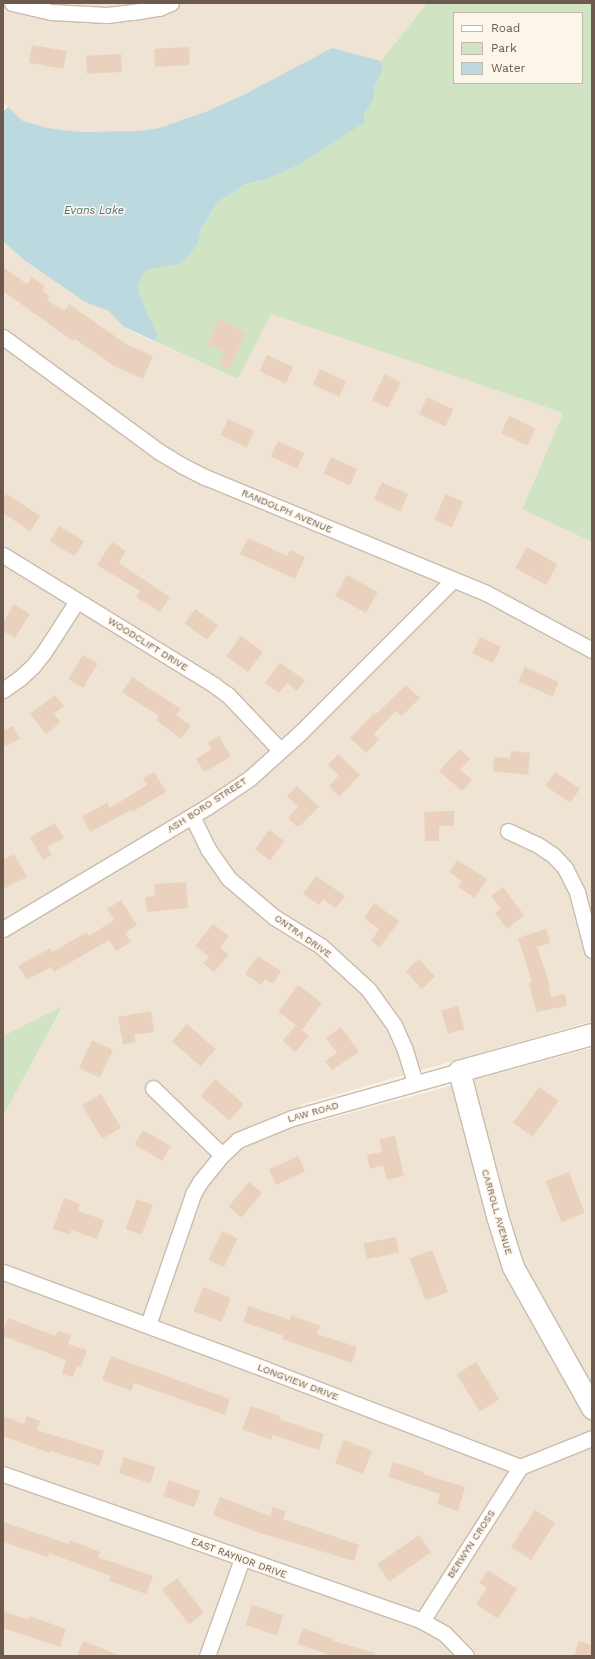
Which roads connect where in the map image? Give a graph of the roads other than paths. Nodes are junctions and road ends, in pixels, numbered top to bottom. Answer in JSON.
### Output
{"nodes":[{"id":1,"x":12,"y":3,"type":"edge"},
{"id":2,"x":171,"y":3,"type":"edge"},
{"id":3,"x":3,"y":337,"type":"edge"},
{"id":4,"x":3,"y":555,"type":"edge"},
{"id":5,"x":453,"y":580,"type":"junction"},
{"id":6,"x":77,"y":601,"type":"junction"},
{"id":7,"x":592,"y":650,"type":"edge"},
{"id":8,"x":3,"y":690,"type":"edge"},
{"id":9,"x":279,"y":749,"type":"junction"},
{"id":10,"x":192,"y":816,"type":"junction"},
{"id":11,"x":508,"y":831,"type":"dead end"},
{"id":12,"x":3,"y":929,"type":"edge"},
{"id":13,"x":592,"y":950,"type":"edge"},
{"id":14,"x":592,"y":1034,"type":"edge"},
{"id":15,"x":459,"y":1071,"type":"junction"},
{"id":16,"x":414,"y":1083,"type":"junction"},
{"id":17,"x":153,"y":1088,"type":"dead end"},
{"id":18,"x":222,"y":1155,"type":"junction"},
{"id":19,"x":3,"y":1272,"type":"edge"},
{"id":20,"x":148,"y":1326,"type":"junction"},
{"id":21,"x":592,"y":1408,"type":"edge"},
{"id":22,"x":592,"y":1438,"type":"edge"},
{"id":23,"x":520,"y":1467,"type":"junction"},
{"id":24,"x":3,"y":1474,"type":"edge"},
{"id":25,"x":242,"y":1559,"type":"junction"},
{"id":26,"x":422,"y":1621,"type":"junction"},
{"id":27,"x":207,"y":1656,"type":"edge"},
{"id":28,"x":466,"y":1656,"type":"edge"}],
"edges":[{"from":1,"to":2,"type":"street"},
{"from":3,"to":5,"type":"street","name":"RANDOLPH AVENUE"},
{"from":4,"to":6,"type":"street","name":"WOODCLIFT DRIVE"},
{"from":5,"to":7,"type":"street","name":"RANDOLPH AVENUE"},
{"from":5,"to":9,"type":"street","name":"ASH BORO STREET"},
{"from":6,"to":8,"type":"street"},
{"from":6,"to":9,"type":"street","name":"WOODCLIFT DRIVE"},
{"from":9,"to":10,"type":"street","name":"ASH BORO STREET"},
{"from":10,"to":12,"type":"street","name":"ASH BORO STREET"},
{"from":10,"to":16,"type":"street","name":"ONTRA DRIVE"},
{"from":11,"to":13,"type":"street"},
{"from":14,"to":15,"type":"street","name":"LAW ROAD"},
{"from":15,"to":16,"type":"street","name":"LAW ROAD"},
{"from":15,"to":21,"type":"street","name":"CARROLL AVENUE"},
{"from":16,"to":18,"type":"street","name":"LAW ROAD"},
{"from":17,"to":18,"type":"street"},
{"from":18,"to":20,"type":"street","name":"LAW ROAD"},
{"from":19,"to":20,"type":"street","name":"LONGVIEW DRIVE"},
{"from":20,"to":23,"type":"street","name":"LONGVIEW DRIVE"},
{"from":22,"to":23,"type":"street"},
{"from":23,"to":26,"type":"street","name":"BERWYN CROSS"},
{"from":24,"to":25,"type":"street","name":"EAST RAYNOR DRIVE"},
{"from":25,"to":26,"type":"street","name":"EAST RAYNOR DRIVE"},
{"from":25,"to":27,"type":"street"},
{"from":26,"to":28,"type":"street","name":"EAST RAYNOR DRIVE"}]}
